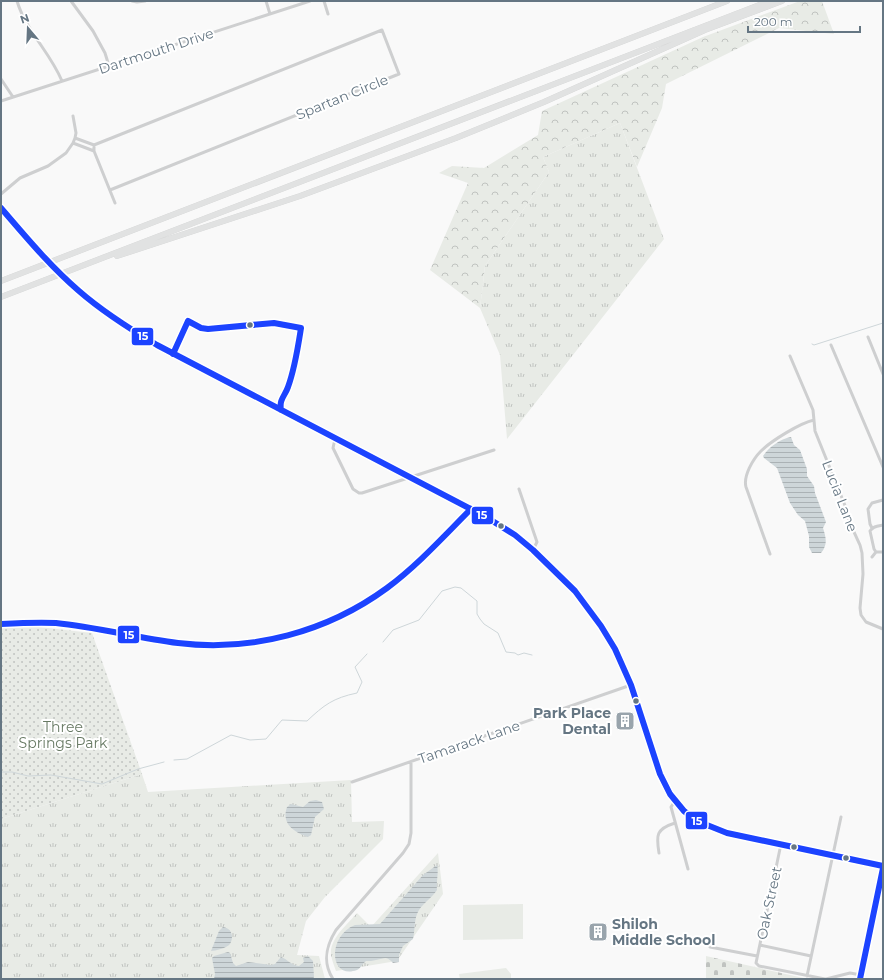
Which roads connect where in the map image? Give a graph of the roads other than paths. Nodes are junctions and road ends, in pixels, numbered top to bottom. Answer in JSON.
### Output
{"nodes":[{"id":1,"x":17,"y":1,"type":"edge"},
{"id":2,"x":71,"y":1,"type":"edge"},
{"id":3,"x":132,"y":1,"type":"edge"},
{"id":4,"x":145,"y":1,"type":"edge"},
{"id":5,"x":266,"y":1,"type":"edge"},
{"id":6,"x":310,"y":1,"type":"edge"},
{"id":7,"x":324,"y":1,"type":"edge"},
{"id":8,"x":727,"y":1,"type":"edge"},
{"id":9,"x":770,"y":1,"type":"edge"},
{"id":10,"x":782,"y":1,"type":"edge"},
{"id":11,"x":270,"y":14,"type":"junction"},
{"id":12,"x":328,"y":14,"type":"dead end"},
{"id":13,"x":109,"y":66,"type":"junction"},
{"id":14,"x":1,"y":79,"type":"edge"},
{"id":15,"x":62,"y":81,"type":"junction"},
{"id":16,"x":13,"y":96,"type":"junction"},
{"id":17,"x":1,"y":101,"type":"edge"},
{"id":18,"x":73,"y":116,"type":"dead end"},
{"id":19,"x":75,"y":138,"type":"junction"},
{"id":20,"x":73,"y":143,"type":"junction"},
{"id":21,"x":94,"y":145,"type":"junction"},
{"id":22,"x":94,"y":151,"type":"junction"},
{"id":23,"x":110,"y":190,"type":"junction"},
{"id":24,"x":1,"y":194,"type":"edge"},
{"id":25,"x":115,"y":203,"type":"dead end"},
{"id":26,"x":1,"y":208,"type":"edge"},
{"id":27,"x":90,"y":264,"type":"junction"},
{"id":28,"x":1,"y":281,"type":"edge"},
{"id":29,"x":1,"y":297,"type":"edge"},
{"id":30,"x":868,"y":337,"type":"dead end"},
{"id":31,"x":831,"y":345,"type":"dead end"},
{"id":32,"x":790,"y":356,"type":"dead end"},
{"id":33,"x":883,"y":374,"type":"edge"},
{"id":34,"x":814,"y":420,"type":"junction"},
{"id":35,"x":335,"y":439,"type":"junction"},
{"id":36,"x":494,"y":450,"type":"dead end"},
{"id":37,"x":883,"y":467,"type":"edge"},
{"id":38,"x":409,"y":477,"type":"junction"},
{"id":39,"x":519,"y":489,"type":"dead end"},
{"id":40,"x":883,"y":500,"type":"edge"},
{"id":41,"x":471,"y":509,"type":"junction"},
{"id":42,"x":883,"y":525,"type":"edge"},
{"id":43,"x":872,"y":528,"type":"junction"},
{"id":44,"x":533,"y":550,"type":"junction"},
{"id":45,"x":876,"y":552,"type":"junction"},
{"id":46,"x":883,"y":552,"type":"edge"},
{"id":47,"x":770,"y":554,"type":"dead end"},
{"id":48,"x":872,"y":557,"type":"dead end"},
{"id":49,"x":1,"y":624,"type":"edge"},
{"id":50,"x":883,"y":629,"type":"edge"},
{"id":51,"x":631,"y":684,"type":"junction"},
{"id":52,"x":411,"y":762,"type":"junction"},
{"id":53,"x":352,"y":782,"type":"dead end"},
{"id":54,"x":675,"y":801,"type":"junction"},
{"id":55,"x":841,"y":816,"type":"dead end"},
{"id":56,"x":675,"y":822,"type":"junction"},
{"id":57,"x":781,"y":844,"type":"junction"},
{"id":58,"x":659,"y":853,"type":"dead end"},
{"id":59,"x":832,"y":855,"type":"junction"},
{"id":60,"x":883,"y":867,"type":"edge"},
{"id":61,"x":688,"y":869,"type":"dead end"},
{"id":62,"x":760,"y":945,"type":"junction"},
{"id":63,"x":710,"y":947,"type":"dead end"},
{"id":64,"x":757,"y":956,"type":"junction"},
{"id":65,"x":811,"y":956,"type":"junction"},
{"id":66,"x":806,"y":976,"type":"junction"},
{"id":67,"x":861,"y":977,"type":"edge"},
{"id":68,"x":333,"y":979,"type":"edge"},
{"id":69,"x":826,"y":979,"type":"edge"}],
"edges":[{"from":1,"to":15,"type":"street"},
{"from":2,"to":13,"type":"street"},
{"from":3,"to":4,"type":"street"},
{"from":5,"to":11,"type":"street"},
{"from":6,"to":11,"type":"street","name":"Dartmouth Drive"},
{"from":7,"to":12,"type":"street"},
{"from":8,"to":28,"type":"highway"},
{"from":9,"to":27,"type":"highway"},
{"from":10,"to":27,"type":"highway"},
{"from":11,"to":13,"type":"street","name":"Dartmouth Drive"},
{"from":13,"to":15,"type":"street","name":"Dartmouth Drive"},
{"from":14,"to":16,"type":"street"},
{"from":15,"to":16,"type":"street","name":"Dartmouth Drive"},
{"from":16,"to":17,"type":"street","name":"Dartmouth Drive"},
{"from":18,"to":19,"type":"street"},
{"from":19,"to":20,"type":"street"},
{"from":19,"to":21,"type":"street"},
{"from":20,"to":22,"type":"street"},
{"from":20,"to":24,"type":"street"},
{"from":21,"to":22,"type":"street"},
{"from":21,"to":23,"type":"street","name":"Spartan Circle"},
{"from":22,"to":23,"type":"street"},
{"from":23,"to":25,"type":"street"},
{"from":26,"to":35,"type":"main road","bridge":true},
{"from":27,"to":29,"type":"highway"},
{"from":30,"to":33,"type":"street"},
{"from":31,"to":37,"type":"street"},
{"from":32,"to":34,"type":"street","name":"Lucia Lane"},
{"from":34,"to":47,"type":"street"},
{"from":34,"to":50,"type":"street","name":"Lucia Lane"},
{"from":35,"to":38,"type":"main road"},
{"from":35,"to":38,"type":"street"},
{"from":36,"to":38,"type":"street"},
{"from":38,"to":41,"type":"main road"},
{"from":39,"to":44,"type":"street"},
{"from":40,"to":43,"type":"street"},
{"from":41,"to":44,"type":"main road"},
{"from":41,"to":49,"type":"main road"},
{"from":42,"to":43,"type":"street"},
{"from":43,"to":45,"type":"street"},
{"from":44,"to":51,"type":"main road"},
{"from":45,"to":46,"type":"street"},
{"from":45,"to":48,"type":"street"},
{"from":51,"to":52,"type":"street","name":"Tamarack Lane"},
{"from":51,"to":54,"type":"main road"},
{"from":52,"to":53,"type":"street","name":"Tamarack Lane"},
{"from":52,"to":68,"type":"street"},
{"from":54,"to":56,"type":"street"},
{"from":54,"to":57,"type":"main road"},
{"from":55,"to":59,"type":"street"},
{"from":56,"to":58,"type":"street"},
{"from":56,"to":61,"type":"street"},
{"from":57,"to":59,"type":"main road"},
{"from":57,"to":62,"type":"street","name":"Oak Street"},
{"from":59,"to":60,"type":"main road"},
{"from":59,"to":65,"type":"street"},
{"from":60,"to":67,"type":"main road"},
{"from":62,"to":64,"type":"street","name":"Oak Street"},
{"from":62,"to":65,"type":"street"},
{"from":63,"to":64,"type":"street"},
{"from":64,"to":66,"type":"street","name":"Oak Street"},
{"from":65,"to":66,"type":"street"},
{"from":66,"to":69,"type":"street"},
{"from":67,"to":69,"type":"street"}]}
